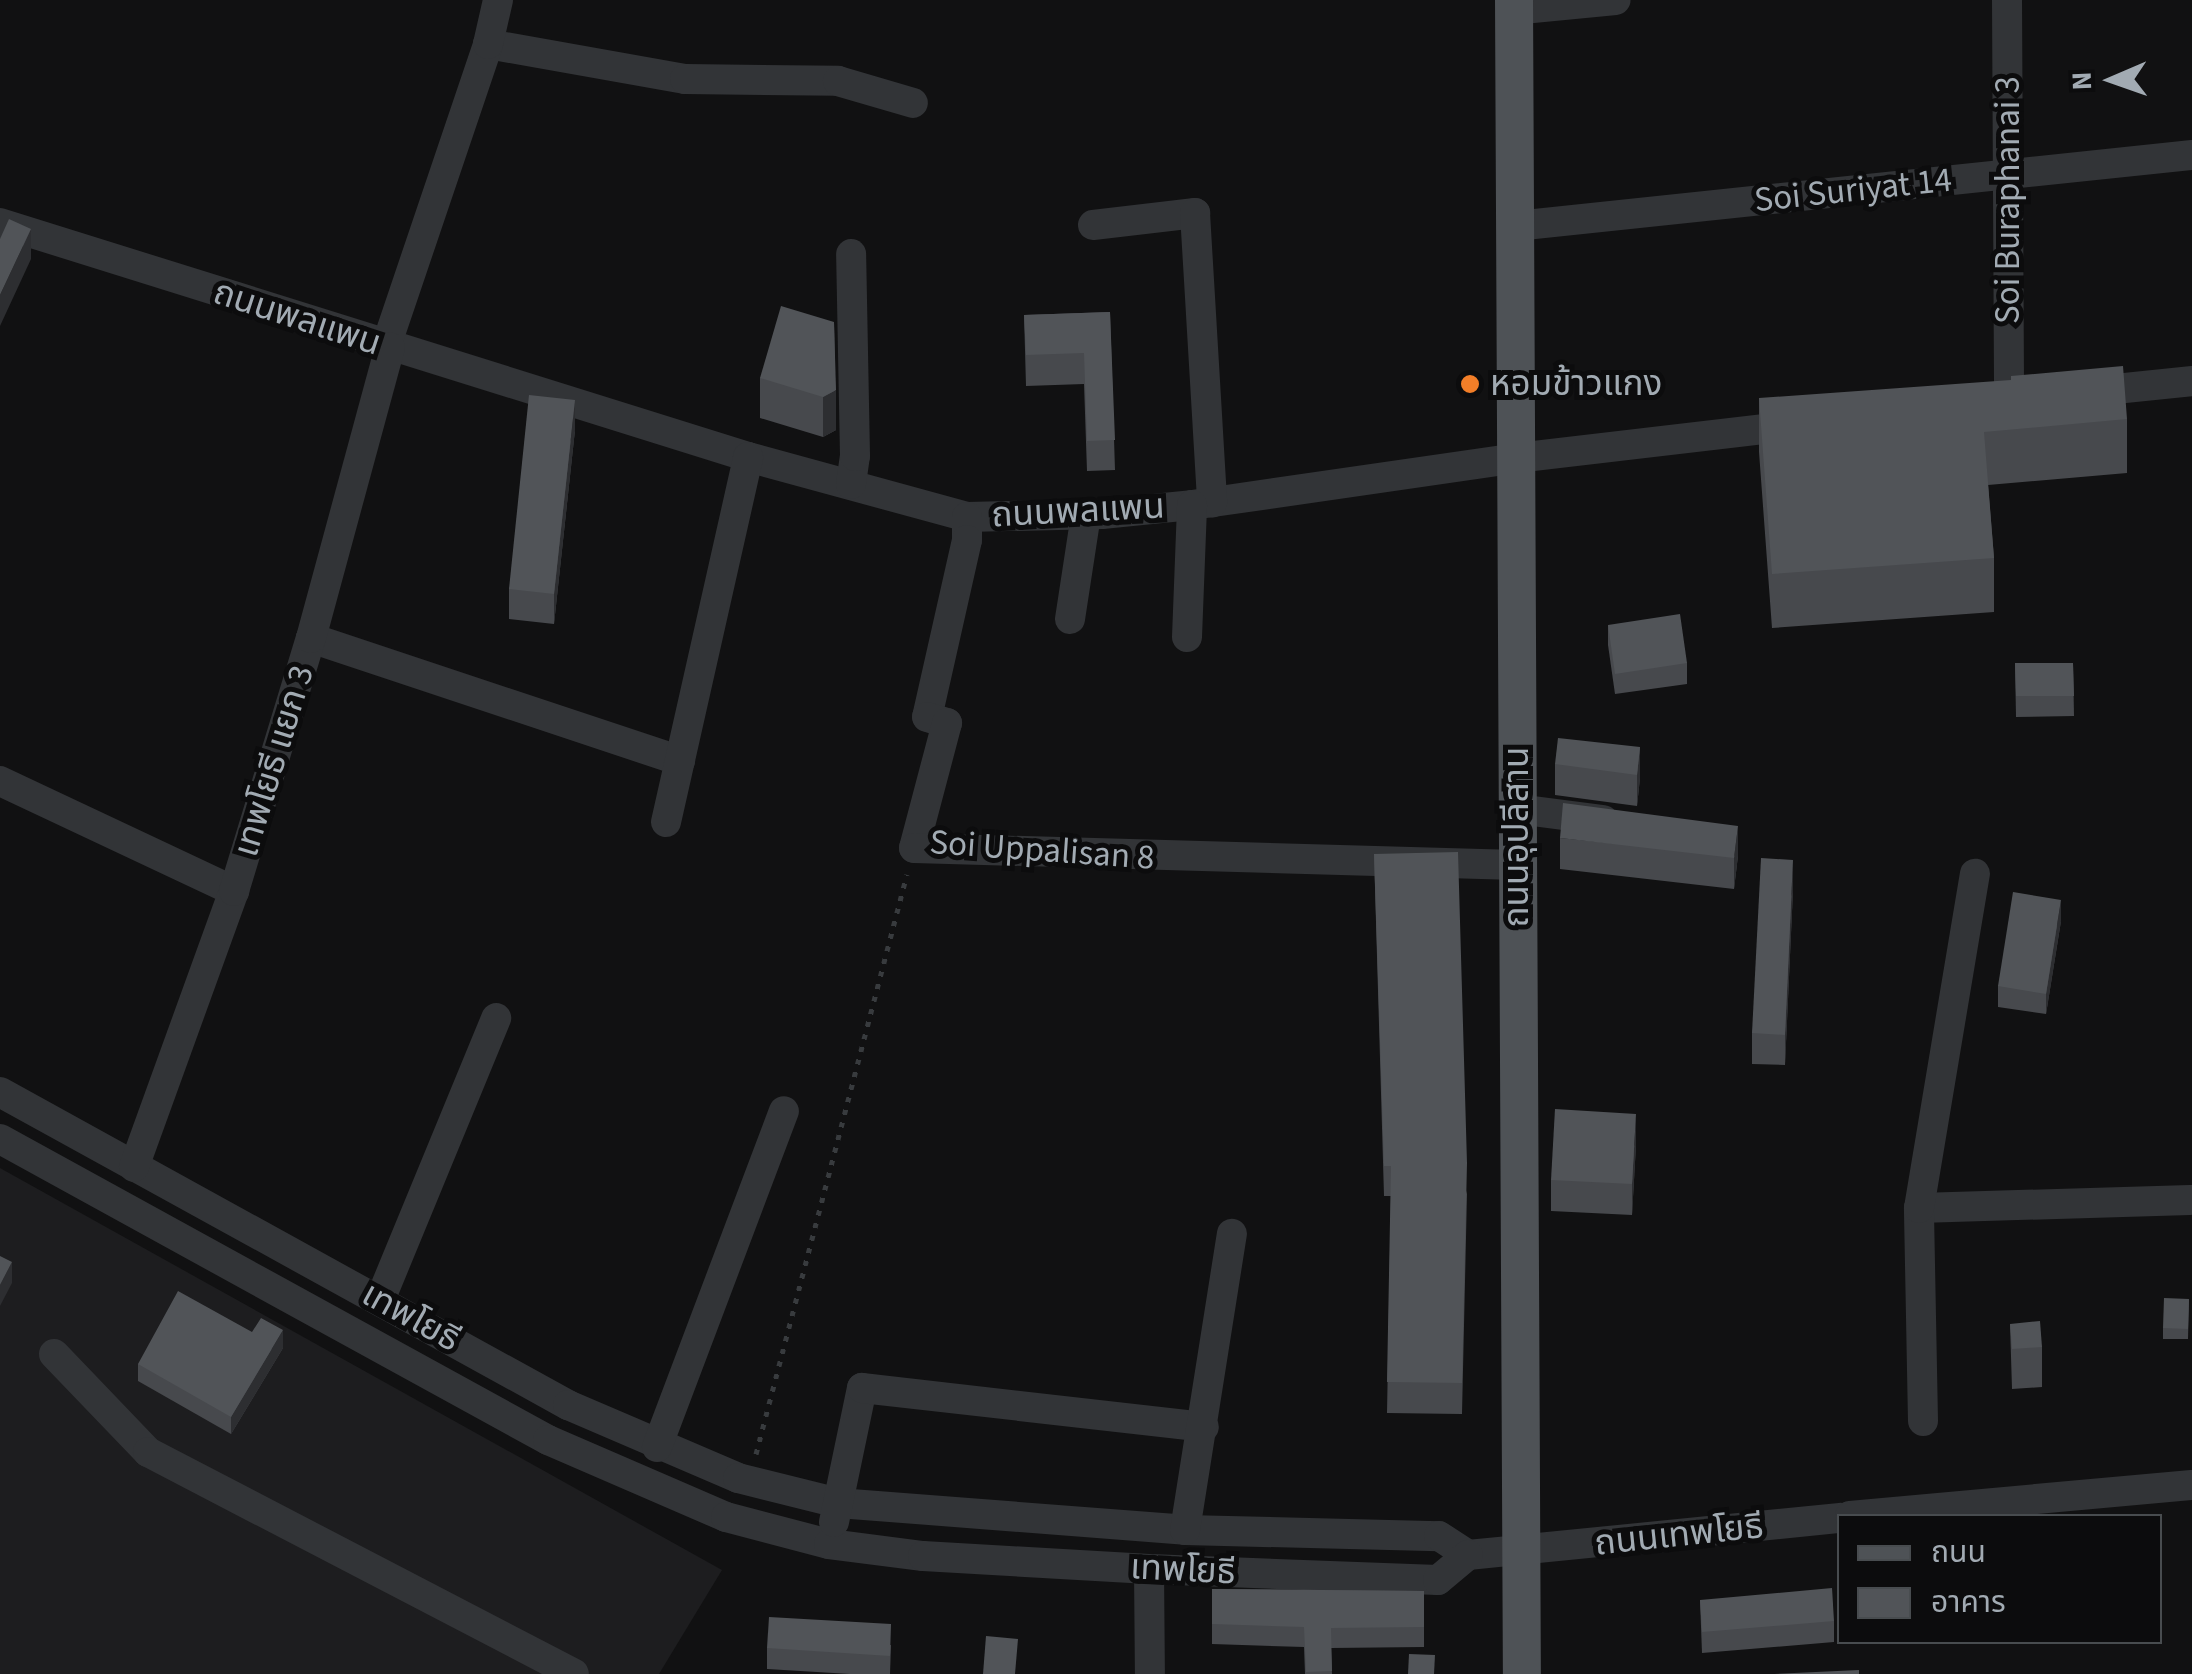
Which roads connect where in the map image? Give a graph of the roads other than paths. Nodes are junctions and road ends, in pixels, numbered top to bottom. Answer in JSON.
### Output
{"nodes":[{"id":1,"x":498,"y":0,"type":"edge"},
{"id":2,"x":1616,"y":0,"type":"edge"},
{"id":3,"x":2007,"y":0,"type":"edge"},
{"id":4,"x":1514,"y":5,"type":"edge"},
{"id":5,"x":488,"y":44,"type":"junction"},
{"id":6,"x":913,"y":102,"type":"dead end"},
{"id":7,"x":2192,"y":155,"type":"edge"},
{"id":8,"x":2008,"y":174,"type":"junction"},
{"id":9,"x":0,"y":223,"type":"edge"},
{"id":10,"x":1094,"y":225,"type":"dead end"},
{"id":11,"x":1515,"y":226,"type":"junction"},
{"id":12,"x":851,"y":254,"type":"dead end"},
{"id":13,"x":388,"y":347,"type":"junction"},
{"id":14,"x":2192,"y":381,"type":"edge"},
{"id":15,"x":2009,"y":400,"type":"junction"},
{"id":16,"x":1970,"y":404,"type":"edge"},
{"id":17,"x":1833,"y":421,"type":"edge"},
{"id":18,"x":748,"y":456,"type":"junction"},
{"id":19,"x":1517,"y":458,"type":"junction"},
{"id":20,"x":851,"y":484,"type":"junction"},
{"id":21,"x":1202,"y":504,"type":"junction"},
{"id":22,"x":1086,"y":514,"type":"junction"},
{"id":23,"x":967,"y":516,"type":"junction"},
{"id":24,"x":1070,"y":619,"type":"dead end"},
{"id":25,"x":1187,"y":637,"type":"dead end"},
{"id":26,"x":311,"y":638,"type":"junction"},
{"id":27,"x":680,"y":761,"type":"junction"},
{"id":28,"x":0,"y":780,"type":"edge"},
{"id":29,"x":1517,"y":809,"type":"junction"},
{"id":30,"x":666,"y":822,"type":"dead end"},
{"id":31,"x":1629,"y":823,"type":"edge"},
{"id":32,"x":1517,"y":865,"type":"junction"},
{"id":33,"x":1975,"y":874,"type":"dead end"},
{"id":34,"x":234,"y":891,"type":"junction"},
{"id":35,"x":496,"y":1018,"type":"dead end"},
{"id":36,"x":0,"y":1092,"type":"edge"},
{"id":37,"x":784,"y":1111,"type":"dead end"},
{"id":38,"x":0,"y":1139,"type":"edge"},
{"id":39,"x":134,"y":1167,"type":"junction"},
{"id":40,"x":2190,"y":1200,"type":"edge"},
{"id":41,"x":1919,"y":1208,"type":"junction"},
{"id":42,"x":1232,"y":1234,"type":"dead end"},
{"id":43,"x":380,"y":1300,"type":"junction"},
{"id":44,"x":54,"y":1354,"type":"dead end"},
{"id":45,"x":1923,"y":1421,"type":"dead end"},
{"id":46,"x":1204,"y":1427,"type":"junction"},
{"id":47,"x":657,"y":1446,"type":"junction"},
{"id":48,"x":2192,"y":1485,"type":"edge"},
{"id":49,"x":838,"y":1504,"type":"junction"},
{"id":50,"x":1872,"y":1514,"type":"edge"},
{"id":51,"x":1837,"y":1518,"type":"edge"},
{"id":52,"x":1185,"y":1530,"type":"junction"},
{"id":53,"x":829,"y":1544,"type":"junction"},
{"id":54,"x":1519,"y":1552,"type":"junction"},
{"id":55,"x":1468,"y":1554,"type":"junction"},
{"id":56,"x":1149,"y":1569,"type":"junction"},
{"id":57,"x":574,"y":1674,"type":"edge"},
{"id":58,"x":1150,"y":1674,"type":"edge"},
{"id":59,"x":1522,"y":1674,"type":"edge"}],
"edges":[{"from":1,"to":5,"type":"street","name":"เทพโยธี แยก 3"},
{"from":2,"to":4,"type":"street"},
{"from":3,"to":8,"type":"street","name":"Soi Buraphanai 3"},
{"from":4,"to":11,"type":"main road","name":"ถนนอุปลีสาน"},
{"from":5,"to":6,"type":"street"},
{"from":5,"to":13,"type":"street","name":"เทพโยธี แยก 3"},
{"from":7,"to":8,"type":"street","name":"Soi Suriyat 14"},
{"from":8,"to":11,"type":"street","name":"Soi Suriyat 14"},
{"from":8,"to":15,"type":"street","name":"Soi Buraphanai 3"},
{"from":9,"to":13,"type":"street","name":"ถนนพลแพน"},
{"from":10,"to":21,"type":"street"},
{"from":11,"to":19,"type":"main road","name":"ถนนอุปลีสาน"},
{"from":12,"to":20,"type":"street"},
{"from":13,"to":18,"type":"street","name":"ถนนพลแพน"},
{"from":13,"to":26,"type":"street","name":"เทพโยธี แยก 3"},
{"from":14,"to":15,"type":"street"},
{"from":15,"to":16,"type":"street"},
{"from":17,"to":19,"type":"street","name":"ถนนพลแพน"},
{"from":18,"to":20,"type":"street","name":"ถนนพลแพน"},
{"from":18,"to":27,"type":"street"},
{"from":19,"to":21,"type":"street","name":"ถนนพลแพน"},
{"from":19,"to":29,"type":"main road","name":"ถนนอุปลีสาน"},
{"from":20,"to":23,"type":"street","name":"ถนนพลแพน"},
{"from":21,"to":22,"type":"street","name":"ถนนพลแพน"},
{"from":21,"to":25,"type":"street"},
{"from":22,"to":23,"type":"street","name":"ถนนพลแพน"},
{"from":22,"to":24,"type":"street"},
{"from":23,"to":32,"type":"street","name":"Soi Uppalisan 8"},
{"from":26,"to":27,"type":"street"},
{"from":26,"to":34,"type":"street","name":"เทพโยธี แยก 3"},
{"from":27,"to":30,"type":"street"},
{"from":28,"to":34,"type":"street"},
{"from":29,"to":31,"type":"street"},
{"from":29,"to":32,"type":"main road","name":"ถนนอุปลีสาน"},
{"from":32,"to":54,"type":"main road","name":"ถนนอุปลีสาน"},
{"from":33,"to":41,"type":"street"},
{"from":34,"to":39,"type":"street","name":"เทพโยธี แยก 3"},
{"from":35,"to":43,"type":"street"},
{"from":36,"to":39,"type":"street","name":"เทพโยธี"},
{"from":37,"to":47,"type":"street"},
{"from":38,"to":53,"type":"street","name":"เทพโยธี"},
{"from":39,"to":43,"type":"street","name":"เทพโยธี"},
{"from":40,"to":41,"type":"street"},
{"from":41,"to":45,"type":"street"},
{"from":42,"to":46,"type":"street"},
{"from":43,"to":47,"type":"street","name":"เทพโยธี"},
{"from":44,"to":57,"type":"street"},
{"from":46,"to":49,"type":"street"},
{"from":46,"to":52,"type":"street"},
{"from":47,"to":49,"type":"street","name":"เทพโยธี"},
{"from":48,"to":50,"type":"street"},
{"from":49,"to":52,"type":"street","name":"เทพโยธี"},
{"from":49,"to":53,"type":"street"},
{"from":51,"to":54,"type":"street","name":"ถนนเทพโยธี"},
{"from":52,"to":55,"type":"street","name":"เทพโยธี"},
{"from":53,"to":56,"type":"street","name":"เทพโยธี"},
{"from":54,"to":55,"type":"street","name":"เทพโยธี"},
{"from":54,"to":59,"type":"main road","name":"ถนนอุปลีสาน"},
{"from":55,"to":56,"type":"street","name":"เทพโยธี"},
{"from":56,"to":58,"type":"street"}]}
